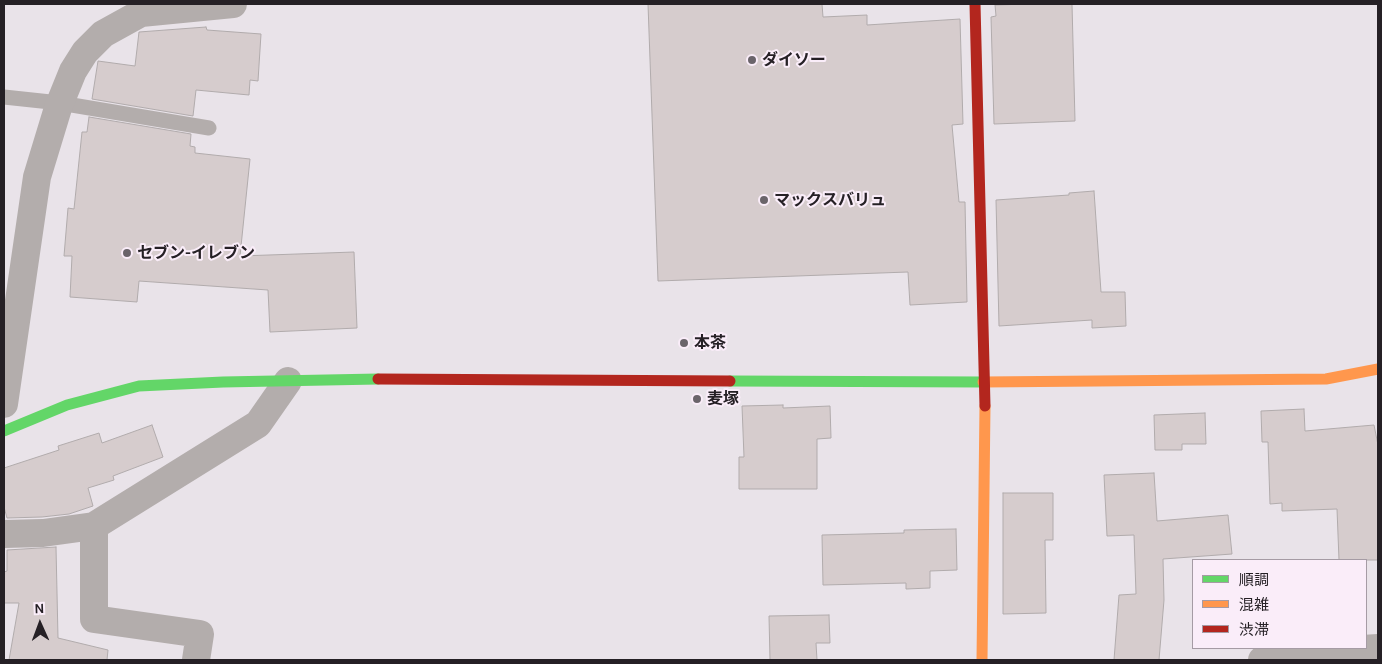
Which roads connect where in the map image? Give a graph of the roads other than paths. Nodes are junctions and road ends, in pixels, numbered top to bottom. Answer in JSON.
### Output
{"nodes":[{"id":1,"x":233,"y":4,"type":"edge"},
{"id":2,"x":975,"y":4,"type":"edge"},
{"id":3,"x":4,"y":97,"type":"edge"},
{"id":4,"x":60,"y":103,"type":"junction"},
{"id":5,"x":209,"y":128,"type":"dead end"},
{"id":6,"x":1378,"y":369,"type":"edge"},
{"id":7,"x":288,"y":381,"type":"junction"},
{"id":8,"x":985,"y":382,"type":"junction"},
{"id":9,"x":4,"y":404,"type":"edge"},
{"id":10,"x":4,"y":431,"type":"edge"},
{"id":11,"x":94,"y":526,"type":"junction"},
{"id":12,"x":4,"y":534,"type":"edge"},
{"id":13,"x":1360,"y":649,"type":"edge"},
{"id":14,"x":196,"y":660,"type":"edge"},
{"id":15,"x":982,"y":660,"type":"edge"},
{"id":16,"x":1262,"y":660,"type":"edge"}],
"edges":[{"from":1,"to":4,"type":"street"},
{"from":2,"to":8,"type":"street"},
{"from":3,"to":4,"type":"lane"},
{"from":4,"to":5,"type":"lane"},
{"from":4,"to":9,"type":"street"},
{"from":6,"to":8,"type":"street"},
{"from":7,"to":8,"type":"street"},
{"from":7,"to":10,"type":"street"},
{"from":7,"to":11,"type":"street"},
{"from":8,"to":15,"type":"street"},
{"from":11,"to":12,"type":"street"},
{"from":11,"to":14,"type":"street"},
{"from":13,"to":16,"type":"street"}]}
